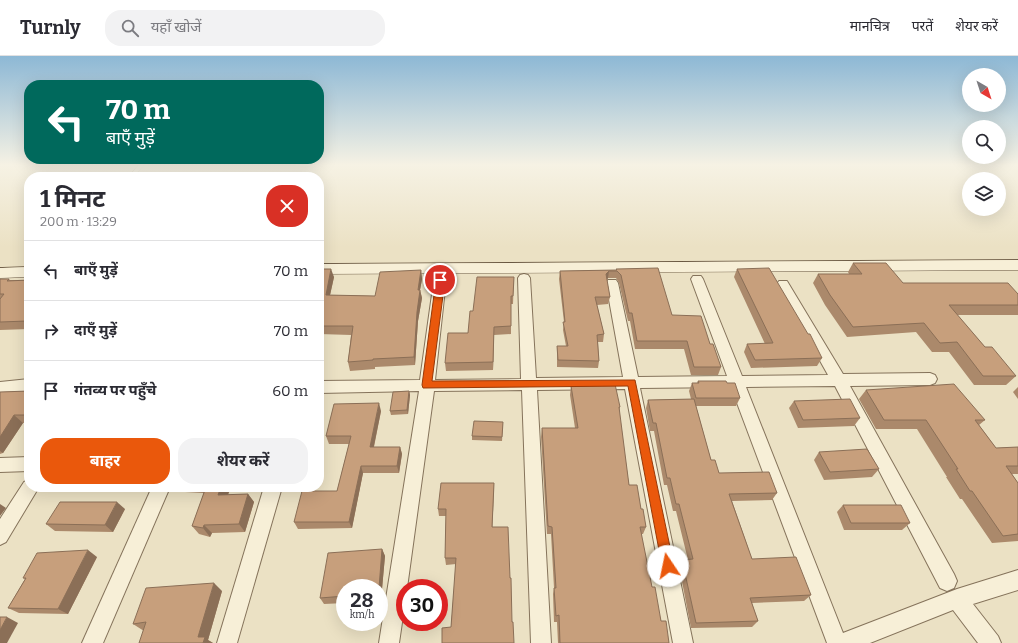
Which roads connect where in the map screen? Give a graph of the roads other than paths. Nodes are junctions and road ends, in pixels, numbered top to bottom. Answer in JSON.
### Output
{"nodes":[{"id":1,"x":1018,"y":265,"type":"edge"},
{"id":2,"x":324,"y":269,"type":"edge"},
{"id":3,"x":24,"y":272,"type":"edge"},
{"id":4,"x":0,"y":273,"type":"edge"},
{"id":5,"x":524,"y":278,"type":"dead end"},
{"id":6,"x":698,"y":279,"type":"dead end"},
{"id":7,"x":440,"y":280,"type":"dead end"},
{"id":8,"x":612,"y":283,"type":"dead end"},
{"id":9,"x":783,"y":284,"type":"dead end"},
{"id":10,"x":930,"y":379,"type":"dead end"},
{"id":11,"x":839,"y":380,"type":"junction"},
{"id":12,"x":737,"y":382,"type":"junction"},
{"id":13,"x":632,"y":383,"type":"junction"},
{"id":14,"x":529,"y":384,"type":"junction"},
{"id":15,"x":427,"y":385,"type":"junction"},
{"id":16,"x":24,"y":386,"type":"edge"},
{"id":17,"x":324,"y":386,"type":"edge"},
{"id":18,"x":0,"y":388,"type":"edge"},
{"id":19,"x":24,"y":464,"type":"edge"},
{"id":20,"x":0,"y":465,"type":"edge"},
{"id":21,"x":27,"y":492,"type":"edge"},
{"id":22,"x":158,"y":492,"type":"edge"},
{"id":23,"x":272,"y":492,"type":"edge"},
{"id":24,"x":0,"y":536,"type":"edge"},
{"id":25,"x":1018,"y":580,"type":"edge"},
{"id":26,"x":947,"y":581,"type":"dead end"},
{"id":27,"x":957,"y":599,"type":"junction"},
{"id":28,"x":92,"y":643,"type":"edge"},
{"id":29,"x":227,"y":643,"type":"edge"},
{"id":30,"x":389,"y":643,"type":"edge"},
{"id":31,"x":541,"y":643,"type":"edge"},
{"id":32,"x":683,"y":643,"type":"edge"},
{"id":33,"x":837,"y":643,"type":"edge"},
{"id":34,"x":844,"y":643,"type":"edge"},
{"id":35,"x":992,"y":643,"type":"edge"}],
"edges":[{"from":1,"to":2,"type":"street"},
{"from":3,"to":4,"type":"street"},
{"from":5,"to":14,"type":"street"},
{"from":6,"to":12,"type":"street"},
{"from":7,"to":15,"type":"street"},
{"from":8,"to":13,"type":"street"},
{"from":9,"to":11,"type":"street"},
{"from":10,"to":11,"type":"street"},
{"from":11,"to":12,"type":"street"},
{"from":11,"to":26,"type":"street"},
{"from":12,"to":13,"type":"street"},
{"from":12,"to":33,"type":"street"},
{"from":13,"to":14,"type":"street"},
{"from":13,"to":32,"type":"street"},
{"from":14,"to":15,"type":"street"},
{"from":14,"to":31,"type":"street"},
{"from":15,"to":17,"type":"street"},
{"from":15,"to":30,"type":"street"},
{"from":16,"to":18,"type":"street"},
{"from":19,"to":20,"type":"street"},
{"from":21,"to":24,"type":"street"},
{"from":22,"to":28,"type":"street"},
{"from":23,"to":29,"type":"street"},
{"from":25,"to":27,"type":"street"},
{"from":27,"to":34,"type":"street"},
{"from":27,"to":35,"type":"street"}]}
